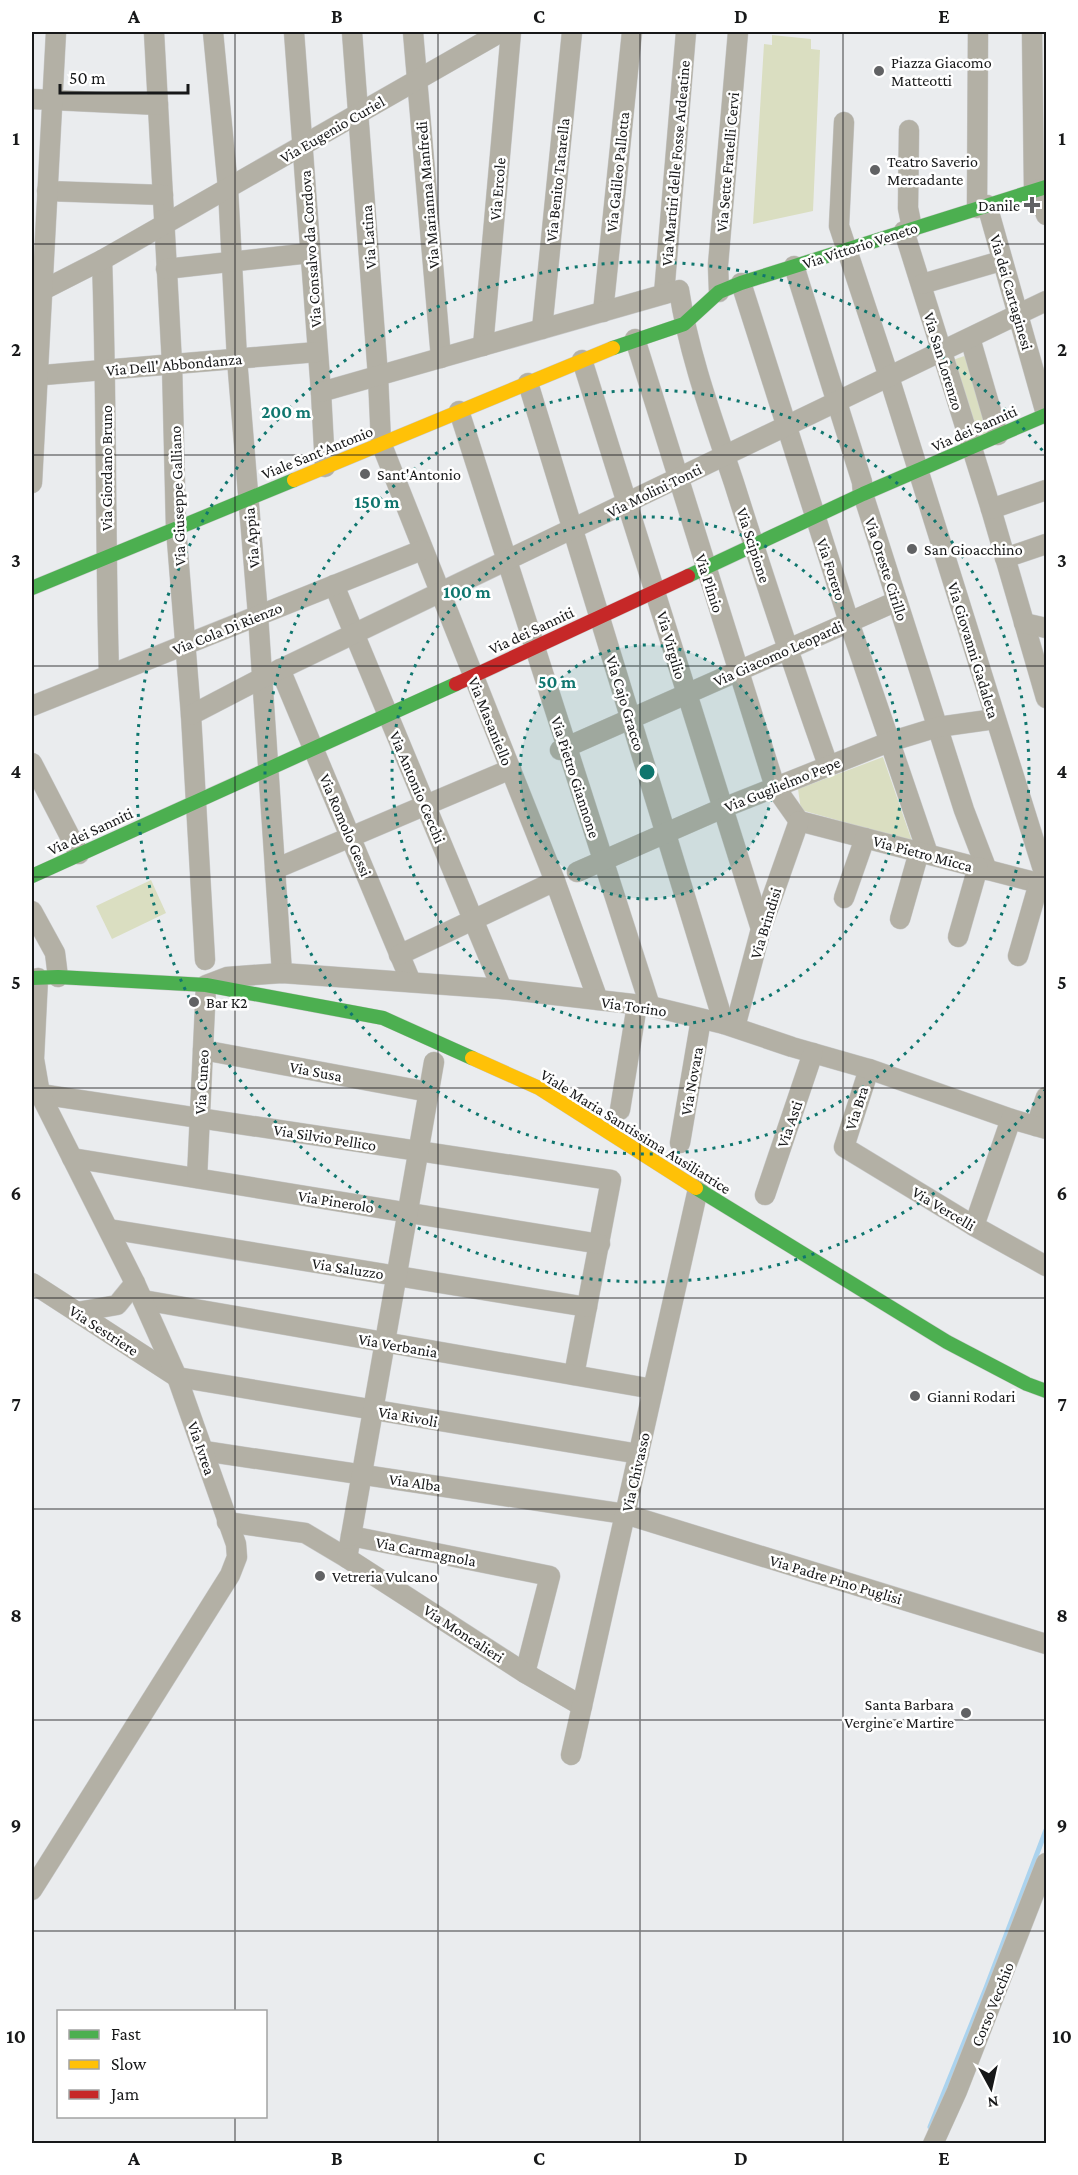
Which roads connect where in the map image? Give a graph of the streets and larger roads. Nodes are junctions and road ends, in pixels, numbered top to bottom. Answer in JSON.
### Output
{"nodes":[{"id":1,"x":56,"y":32,"type":"edge"},
{"id":2,"x":154,"y":32,"type":"edge"},
{"id":3,"x":213,"y":32,"type":"edge"},
{"id":4,"x":294,"y":32,"type":"edge"},
{"id":5,"x":352,"y":32,"type":"edge"},
{"id":6,"x":413,"y":32,"type":"edge"},
{"id":7,"x":501,"y":32,"type":"edge"},
{"id":8,"x":511,"y":32,"type":"edge"},
{"id":9,"x":573,"y":32,"type":"edge"},
{"id":10,"x":632,"y":32,"type":"edge"},
{"id":11,"x":686,"y":32,"type":"edge"},
{"id":12,"x":738,"y":32,"type":"edge"},
{"id":13,"x":978,"y":32,"type":"edge"},
{"id":14,"x":1032,"y":32,"type":"edge"},
{"id":15,"x":417,"y":80,"type":"junction"},
{"id":16,"x":32,"y":99,"type":"edge"},
{"id":17,"x":52,"y":100,"type":"junction"},
{"id":18,"x":158,"y":105,"type":"junction"},
{"id":19,"x":359,"y":113,"type":"junction"},
{"id":20,"x":844,"y":122,"type":"dead end"},
{"id":21,"x":909,"y":130,"type":"dead end"},
{"id":22,"x":302,"y":146,"type":"junction"},
{"id":23,"x":228,"y":188,"type":"junction"},
{"id":24,"x":1040,"y":189,"type":"edge"},
{"id":25,"x":47,"y":191,"type":"junction"},
{"id":26,"x":163,"y":195,"type":"junction"},
{"id":27,"x":982,"y":206,"type":"junction"},
{"id":28,"x":1047,"y":215,"type":"edge"},
{"id":29,"x":163,"y":226,"type":"junction"},
{"id":30,"x":908,"y":229,"type":"junction"},
{"id":31,"x":846,"y":249,"type":"junction"},
{"id":32,"x":310,"y":253,"type":"junction"},
{"id":33,"x":102,"y":260,"type":"junction"},
{"id":34,"x":1001,"y":261,"type":"junction"},
{"id":35,"x":233,"y":262,"type":"junction"},
{"id":36,"x":794,"y":266,"type":"junction"},
{"id":37,"x":166,"y":269,"type":"junction"},
{"id":38,"x":741,"y":283,"type":"junction"},
{"id":39,"x":922,"y":284,"type":"junction"},
{"id":40,"x":37,"y":290,"type":"edge"},
{"id":41,"x":719,"y":292,"type":"junction"},
{"id":42,"x":664,"y":294,"type":"junction"},
{"id":43,"x":1047,"y":301,"type":"edge"},
{"id":44,"x":603,"y":312,"type":"junction"},
{"id":45,"x":1018,"y":315,"type":"junction"},
{"id":46,"x":684,"y":324,"type":"junction"},
{"id":47,"x":542,"y":329,"type":"junction"},
{"id":48,"x":970,"y":338,"type":"junction"},
{"id":49,"x":635,"y":339,"type":"junction"},
{"id":50,"x":483,"y":346,"type":"junction"},
{"id":51,"x":615,"y":347,"type":"joint"},
{"id":52,"x":317,"y":352,"type":"junction"},
{"id":53,"x":941,"y":352,"type":"junction"},
{"id":54,"x":441,"y":358,"type":"junction"},
{"id":55,"x":237,"y":359,"type":"junction"},
{"id":56,"x":582,"y":360,"type":"junction"},
{"id":57,"x":172,"y":364,"type":"junction"},
{"id":58,"x":106,"y":370,"type":"junction"},
{"id":59,"x":35,"y":376,"type":"edge"},
{"id":60,"x":378,"y":376,"type":"junction"},
{"id":61,"x":889,"y":377,"type":"junction"},
{"id":62,"x":528,"y":383,"type":"junction"},
{"id":63,"x":321,"y":392,"type":"junction"},
{"id":64,"x":837,"y":402,"type":"junction"},
{"id":65,"x":459,"y":411,"type":"junction"},
{"id":66,"x":1047,"y":415,"type":"edge"},
{"id":67,"x":786,"y":426,"type":"junction"},
{"id":68,"x":998,"y":435,"type":"junction"},
{"id":69,"x":381,"y":443,"type":"junction"},
{"id":70,"x":970,"y":448,"type":"junction"},
{"id":71,"x":725,"y":456,"type":"junction"},
{"id":72,"x":325,"y":467,"type":"junction"},
{"id":73,"x":918,"y":471,"type":"junction"},
{"id":74,"x":679,"y":478,"type":"junction"},
{"id":75,"x":32,"y":483,"type":"edge"},
{"id":76,"x":1047,"y":490,"type":"edge"},
{"id":77,"x":863,"y":494,"type":"junction"},
{"id":78,"x":248,"y":498,"type":"junction"},
{"id":79,"x":627,"y":503,"type":"junction"},
{"id":80,"x":991,"y":508,"type":"junction"},
{"id":81,"x":815,"y":516,"type":"junction"},
{"id":82,"x":176,"y":528,"type":"junction"},
{"id":83,"x":572,"y":529,"type":"junction"},
{"id":84,"x":1047,"y":544,"type":"edge"},
{"id":85,"x":754,"y":545,"type":"junction"},
{"id":86,"x":422,"y":550,"type":"junction"},
{"id":87,"x":106,"y":557,"type":"junction"},
{"id":88,"x":1005,"y":558,"type":"junction"},
{"id":89,"x":507,"y":560,"type":"junction"},
{"id":90,"x":705,"y":568,"type":"junction"},
{"id":91,"x":334,"y":585,"type":"junction"},
{"id":92,"x":32,"y":588,"type":"edge"},
{"id":93,"x":656,"y":590,"type":"junction"},
{"id":94,"x":440,"y":593,"type":"junction"},
{"id":95,"x":897,"y":601,"type":"junction"},
{"id":96,"x":258,"y":615,"type":"junction"},
{"id":97,"x":598,"y":616,"type":"junction"},
{"id":98,"x":849,"y":622,"type":"junction"},
{"id":99,"x":1023,"y":623,"type":"junction"},
{"id":100,"x":1047,"y":628,"type":"edge"},
{"id":101,"x":355,"y":633,"type":"junction"},
{"id":102,"x":185,"y":644,"type":"junction"},
{"id":103,"x":535,"y":646,"type":"junction"},
{"id":104,"x":787,"y":649,"type":"junction"},
{"id":105,"x":280,"y":669,"type":"junction"},
{"id":106,"x":739,"y":671,"type":"junction"},
{"id":107,"x":109,"y":675,"type":"junction"},
{"id":108,"x":473,"y":675,"type":"junction"},
{"id":109,"x":262,"y":678,"type":"junction"},
{"id":110,"x":686,"y":693,"type":"junction"},
{"id":111,"x":1047,"y":698,"type":"edge"},
{"id":112,"x":32,"y":706,"type":"edge"},
{"id":113,"x":191,"y":715,"type":"junction"},
{"id":114,"x":388,"y":715,"type":"junction"},
{"id":115,"x":630,"y":717,"type":"junction"},
{"id":116,"x":995,"y":719,"type":"junction"},
{"id":117,"x":938,"y":727,"type":"junction"},
{"id":118,"x":889,"y":742,"type":"junction"},
{"id":119,"x":314,"y":748,"type":"junction"},
{"id":120,"x":563,"y":748,"type":"junction"},
{"id":121,"x":32,"y":763,"type":"edge"},
{"id":122,"x":828,"y":765,"type":"junction"},
{"id":123,"x":268,"y":768,"type":"junction"},
{"id":124,"x":511,"y":769,"type":"junction"},
{"id":125,"x":775,"y":787,"type":"junction"},
{"id":126,"x":196,"y":801,"type":"junction"},
{"id":127,"x":426,"y":805,"type":"junction"},
{"id":128,"x":723,"y":808,"type":"junction"},
{"id":129,"x":799,"y":821,"type":"junction"},
{"id":130,"x":665,"y":834,"type":"junction"},
{"id":131,"x":351,"y":836,"type":"junction"},
{"id":132,"x":865,"y":838,"type":"junction"},
{"id":133,"x":923,"y":853,"type":"junction"},
{"id":134,"x":80,"y":854,"type":"junction"},
{"id":135,"x":603,"y":860,"type":"junction"},
{"id":136,"x":275,"y":868,"type":"junction"},
{"id":137,"x":983,"y":868,"type":"junction"},
{"id":138,"x":577,"y":872,"type":"dead end"},
{"id":139,"x":32,"y":876,"type":"edge"},
{"id":140,"x":555,"y":881,"type":"junction"},
{"id":141,"x":1044,"y":883,"type":"edge"},
{"id":142,"x":844,"y":898,"type":"dead end"},
{"id":143,"x":32,"y":911,"type":"edge"},
{"id":144,"x":900,"y":919,"type":"dead end"},
{"id":145,"x":473,"y":920,"type":"junction"},
{"id":146,"x":761,"y":929,"type":"junction"},
{"id":147,"x":957,"y":937,"type":"dead end"},
{"id":148,"x":399,"y":954,"type":"junction"},
{"id":149,"x":1018,"y":956,"type":"dead end"},
{"id":150,"x":205,"y":960,"type":"dead end"},
{"id":151,"x":282,"y":973,"type":"junction"},
{"id":152,"x":42,"y":977,"type":"edge"},
{"id":153,"x":411,"y":982,"type":"junction"},
{"id":154,"x":206,"y":985,"type":"junction"},
{"id":155,"x":502,"y":989,"type":"junction"},
{"id":156,"x":598,"y":1000,"type":"junction"},
{"id":157,"x":643,"y":1005,"type":"junction"},
{"id":158,"x":701,"y":1019,"type":"junction"},
{"id":159,"x":729,"y":1026,"type":"junction"},
{"id":160,"x":203,"y":1050,"type":"junction"},
{"id":161,"x":813,"y":1053,"type":"junction"},
{"id":162,"x":434,"y":1062,"type":"dead end"},
{"id":163,"x":869,"y":1069,"type":"junction"},
{"id":164,"x":429,"y":1092,"type":"junction"},
{"id":165,"x":40,"y":1094,"type":"junction"},
{"id":166,"x":1047,"y":1097,"type":"edge"},
{"id":167,"x":620,"y":1110,"type":"dead end"},
{"id":168,"x":200,"y":1118,"type":"junction"},
{"id":169,"x":1011,"y":1119,"type":"junction"},
{"id":170,"x":1042,"y":1128,"type":"edge"},
{"id":171,"x":680,"y":1143,"type":"dead end"},
{"id":172,"x":844,"y":1148,"type":"joint"},
{"id":173,"x":418,"y":1151,"type":"junction"},
{"id":174,"x":72,"y":1158,"type":"junction"},
{"id":175,"x":197,"y":1178,"type":"junction"},
{"id":176,"x":698,"y":1189,"type":"junction"},
{"id":177,"x":765,"y":1195,"type":"dead end"},
{"id":178,"x":408,"y":1213,"type":"junction"},
{"id":179,"x":974,"y":1226,"type":"junction"},
{"id":180,"x":109,"y":1229,"type":"junction"},
{"id":181,"x":600,"y":1244,"type":"junction"},
{"id":182,"x":1047,"y":1266,"type":"edge"},
{"id":183,"x":397,"y":1276,"type":"junction"},
{"id":184,"x":32,"y":1283,"type":"edge"},
{"id":185,"x":139,"y":1292,"type":"junction"},
{"id":186,"x":587,"y":1307,"type":"junction"},
{"id":187,"x":77,"y":1312,"type":"junction"},
{"id":188,"x":385,"y":1342,"type":"junction"},
{"id":189,"x":574,"y":1375,"type":"junction"},
{"id":190,"x":177,"y":1377,"type":"junction"},
{"id":191,"x":653,"y":1389,"type":"junction"},
{"id":192,"x":1047,"y":1391,"type":"edge"},
{"id":193,"x":373,"y":1410,"type":"junction"},
{"id":194,"x":204,"y":1451,"type":"junction"},
{"id":195,"x":639,"y":1454,"type":"junction"},
{"id":196,"x":362,"y":1475,"type":"junction"},
{"id":197,"x":625,"y":1514,"type":"junction"},
{"id":198,"x":227,"y":1522,"type":"junction"},
{"id":199,"x":351,"y":1536,"type":"junction"},
{"id":200,"x":347,"y":1558,"type":"junction"},
{"id":201,"x":1047,"y":1644,"type":"edge"},
{"id":202,"x":525,"y":1673,"type":"junction"},
{"id":203,"x":582,"y":1706,"type":"junction"},
{"id":204,"x":571,"y":1755,"type":"dead end"},
{"id":205,"x":1047,"y":1863,"type":"edge"},
{"id":206,"x":32,"y":1890,"type":"edge"},
{"id":207,"x":933,"y":2144,"type":"edge"}],
"edges":[{"from":1,"to":17,"type":"street"},
{"from":2,"to":18,"type":"street","name":"Via Giuseppe Galliano"},
{"from":3,"to":23,"type":"street","name":"Via Appia"},
{"from":4,"to":22,"type":"street","name":"Via Consalvo da Cordova"},
{"from":5,"to":19,"type":"street","name":"Via Latina"},
{"from":6,"to":15,"type":"street","name":"Via Marianna Manfredi"},
{"from":7,"to":15,"type":"street","name":"Via Eugenio Curiel"},
{"from":8,"to":50,"type":"street","name":"Via Ercole"},
{"from":9,"to":47,"type":"street","name":"Via Benito Tatarella"},
{"from":10,"to":44,"type":"street","name":"Via Galileo Pallotta"},
{"from":11,"to":42,"type":"street","name":"Via Martiri delle Fosse Ardeatine"},
{"from":12,"to":41,"type":"street","name":"Via Sette Fratelli Cervi"},
{"from":13,"to":27,"type":"street","name":"Via dei Cartaginesi"},
{"from":14,"to":24,"type":"street"},
{"from":15,"to":19,"type":"street","name":"Via Eugenio Curiel"},
{"from":15,"to":54,"type":"street","name":"Via Marianna Manfredi"},
{"from":16,"to":17,"type":"street"},
{"from":17,"to":18,"type":"street"},
{"from":17,"to":25,"type":"street"},
{"from":18,"to":26,"type":"street","name":"Via Giuseppe Galliano"},
{"from":19,"to":22,"type":"street","name":"Via Eugenio Curiel"},
{"from":19,"to":60,"type":"street","name":"Via Latina"},
{"from":20,"to":31,"type":"street","name":"Via Giovanni Gadaleta"},
{"from":21,"to":30,"type":"street","name":"Via San Lorenzo"},
{"from":22,"to":23,"type":"street","name":"Via Eugenio Curiel"},
{"from":22,"to":32,"type":"street","name":"Via Consalvo da Cordova"},
{"from":23,"to":29,"type":"street","name":"Via Eugenio Curiel"},
{"from":23,"to":35,"type":"street","name":"Via Appia"},
{"from":24,"to":27,"type":"street","name":"Via Vittorio Veneto"},
{"from":24,"to":28,"type":"street"},
{"from":25,"to":26,"type":"street"},
{"from":25,"to":40,"type":"street"},
{"from":26,"to":29,"type":"street","name":"Via Giuseppe Galliano"},
{"from":27,"to":30,"type":"street","name":"Via Vittorio Veneto"},
{"from":27,"to":34,"type":"street","name":"Via dei Cartaginesi"},
{"from":29,"to":33,"type":"street","name":"Via Eugenio Curiel"},
{"from":29,"to":37,"type":"street","name":"Via Giuseppe Galliano"},
{"from":30,"to":31,"type":"street","name":"Via Vittorio Veneto"},
{"from":30,"to":39,"type":"street","name":"Via San Lorenzo"},
{"from":31,"to":36,"type":"street","name":"Via Vittorio Veneto"},
{"from":31,"to":61,"type":"street","name":"Via Giovanni Gadaleta"},
{"from":32,"to":35,"type":"street"},
{"from":32,"to":52,"type":"street","name":"Via Consalvo da Cordova"},
{"from":33,"to":40,"type":"street","name":"Via Eugenio Curiel"},
{"from":33,"to":58,"type":"street","name":"Via Giordano Bruno"},
{"from":34,"to":39,"type":"street"},
{"from":34,"to":45,"type":"street","name":"Via dei Cartaginesi"},
{"from":35,"to":37,"type":"street"},
{"from":35,"to":55,"type":"street","name":"Via Appia"},
{"from":36,"to":38,"type":"street","name":"Via Vittorio Veneto"},
{"from":36,"to":64,"type":"street","name":"Via Oreste Cirillo"},
{"from":37,"to":57,"type":"street","name":"Via Giuseppe Galliano"},
{"from":38,"to":41,"type":"street","name":"Via Vittorio Veneto"},
{"from":38,"to":67,"type":"street","name":"Via Forero"},
{"from":39,"to":53,"type":"street","name":"Via San Lorenzo"},
{"from":40,"to":59,"type":"street"},
{"from":41,"to":46,"type":"street","name":"Via Vittorio Veneto"},
{"from":42,"to":44,"type":"street"},
{"from":42,"to":46,"type":"street"},
{"from":43,"to":45,"type":"street","name":"Via Molini Tonti"},
{"from":44,"to":47,"type":"street"},
{"from":45,"to":48,"type":"street","name":"Via Molini Tonti"},
{"from":45,"to":66,"type":"street","name":"Via dei Cartaginesi"},
{"from":46,"to":49,"type":"street","name":"Via Vittorio Veneto"},
{"from":46,"to":71,"type":"street","name":"Via Scipione"},
{"from":47,"to":50,"type":"street"},
{"from":48,"to":53,"type":"street","name":"Via Molini Tonti"},
{"from":48,"to":68,"type":"street","name":"Via San Lorenzo"},
{"from":49,"to":51,"type":"street","name":"Via Vittorio Veneto"},
{"from":49,"to":74,"type":"street","name":"Via Plinio"},
{"from":50,"to":54,"type":"street"},
{"from":51,"to":56,"type":"street","name":"Viale Sant'Antonio"},
{"from":52,"to":55,"type":"street","name":"Via Dell' Abbondanza"},
{"from":52,"to":63,"type":"street","name":"Via Consalvo da Cordova"},
{"from":53,"to":61,"type":"street","name":"Via Molini Tonti"},
{"from":53,"to":70,"type":"street","name":"Via San Lorenzo"},
{"from":54,"to":60,"type":"street"},
{"from":55,"to":57,"type":"street","name":"Via Dell' Abbondanza"},
{"from":55,"to":78,"type":"street","name":"Via Appia"},
{"from":56,"to":62,"type":"street","name":"Viale Sant'Antonio"},
{"from":56,"to":79,"type":"street","name":"Via Virgilio"},
{"from":57,"to":58,"type":"street","name":"Via Dell' Abbondanza"},
{"from":57,"to":82,"type":"street","name":"Via Giuseppe Galliano"},
{"from":58,"to":59,"type":"street","name":"Via Dell' Abbondanza"},
{"from":58,"to":87,"type":"street","name":"Via Giordano Bruno"},
{"from":59,"to":75,"type":"street"},
{"from":60,"to":63,"type":"street"},
{"from":60,"to":69,"type":"street","name":"Via Latina"},
{"from":61,"to":64,"type":"street","name":"Via Molini Tonti"},
{"from":61,"to":73,"type":"street","name":"Via Giovanni Gadaleta"},
{"from":62,"to":65,"type":"street","name":"Viale Sant'Antonio"},
{"from":62,"to":83,"type":"street","name":"Via Cajo Gracco"},
{"from":63,"to":72,"type":"street","name":"Via Consalvo da Cordova"},
{"from":64,"to":67,"type":"street","name":"Via Molini Tonti"},
{"from":64,"to":77,"type":"street","name":"Via Oreste Cirillo"},
{"from":65,"to":69,"type":"street","name":"Viale Sant'Antonio"},
{"from":65,"to":89,"type":"street","name":"Via Pietro Giannone"},
{"from":66,"to":68,"type":"street","name":"Via dei Sanniti"},
{"from":67,"to":71,"type":"street","name":"Via Molini Tonti"},
{"from":67,"to":81,"type":"street","name":"Via Forero"},
{"from":68,"to":70,"type":"street","name":"Via dei Sanniti"},
{"from":69,"to":72,"type":"street","name":"Viale Sant'Antonio"},
{"from":69,"to":86,"type":"street","name":"Via Masaniello"},
{"from":70,"to":73,"type":"street","name":"Via dei Sanniti"},
{"from":70,"to":80,"type":"street","name":"Via San Lorenzo"},
{"from":71,"to":74,"type":"street","name":"Via Molini Tonti"},
{"from":71,"to":85,"type":"street","name":"Via Scipione"},
{"from":72,"to":78,"type":"street","name":"Viale Sant'Antonio"},
{"from":73,"to":77,"type":"street","name":"Via dei Sanniti"},
{"from":73,"to":116,"type":"street","name":"Via Giovanni Gadaleta"},
{"from":74,"to":79,"type":"street","name":"Via Molini Tonti"},
{"from":74,"to":90,"type":"street","name":"Via Plinio"},
{"from":76,"to":80,"type":"street"},
{"from":77,"to":81,"type":"street","name":"Via dei Sanniti"},
{"from":77,"to":95,"type":"street","name":"Via Oreste Cirillo"},
{"from":78,"to":82,"type":"street","name":"Viale Sant'Antonio"},
{"from":78,"to":96,"type":"street","name":"Via Appia"},
{"from":79,"to":83,"type":"street","name":"Via Molini Tonti"},
{"from":79,"to":93,"type":"street","name":"Via Virgilio"},
{"from":80,"to":88,"type":"street","name":"Via San Lorenzo"},
{"from":81,"to":85,"type":"street","name":"Via dei Sanniti"},
{"from":81,"to":98,"type":"street","name":"Via Forero"},
{"from":82,"to":87,"type":"street","name":"Viale Sant'Antonio"},
{"from":82,"to":102,"type":"street","name":"Via Giuseppe Galliano"},
{"from":83,"to":89,"type":"street","name":"Via Molini Tonti"},
{"from":83,"to":97,"type":"street","name":"Via Cajo Gracco"},
{"from":84,"to":88,"type":"street"},
{"from":85,"to":90,"type":"street","name":"Via dei Sanniti"},
{"from":85,"to":104,"type":"street","name":"Via Scipione"},
{"from":86,"to":91,"type":"street","name":"Via Cola Di Rienzo"},
{"from":86,"to":94,"type":"street","name":"Via Masaniello"},
{"from":87,"to":92,"type":"street","name":"Viale Sant'Antonio"},
{"from":87,"to":107,"type":"street","name":"Via Giordano Bruno"},
{"from":88,"to":99,"type":"street","name":"Via San Lorenzo"},
{"from":89,"to":94,"type":"street","name":"Via Molini Tonti"},
{"from":89,"to":103,"type":"street","name":"Via Pietro Giannone"},
{"from":90,"to":93,"type":"street","name":"Via dei Sanniti"},
{"from":90,"to":106,"type":"street","name":"Via Plinio"},
{"from":91,"to":96,"type":"street","name":"Via Cola Di Rienzo"},
{"from":91,"to":101,"type":"street","name":"Via Antonio Cecchi"},
{"from":93,"to":97,"type":"street","name":"Via dei Sanniti"},
{"from":93,"to":110,"type":"street","name":"Via Virgilio"},
{"from":94,"to":101,"type":"street","name":"Via Molini Tonti"},
{"from":94,"to":108,"type":"street","name":"Via Masaniello"},
{"from":95,"to":98,"type":"street","name":"Via Giacomo Leopardi"},
{"from":95,"to":117,"type":"street","name":"Via Oreste Cirillo"},
{"from":96,"to":102,"type":"street","name":"Via Cola Di Rienzo"},
{"from":96,"to":109,"type":"street","name":"Via Appia"},
{"from":97,"to":103,"type":"street","name":"Via dei Sanniti"},
{"from":97,"to":115,"type":"street","name":"Via Cajo Gracco"},
{"from":98,"to":104,"type":"street","name":"Via Giacomo Leopardi"},
{"from":98,"to":118,"type":"street","name":"Via Forero"},
{"from":99,"to":100,"type":"street"},
{"from":99,"to":111,"type":"street","name":"Via San Lorenzo"},
{"from":101,"to":105,"type":"street","name":"Via Molini Tonti"},
{"from":101,"to":114,"type":"street","name":"Via Antonio Cecchi"},
{"from":102,"to":107,"type":"street","name":"Via Cola Di Rienzo"},
{"from":102,"to":113,"type":"street","name":"Via Giuseppe Galliano"},
{"from":103,"to":108,"type":"street","name":"Via dei Sanniti"},
{"from":103,"to":120,"type":"street","name":"Via Pietro Giannone"},
{"from":104,"to":106,"type":"street","name":"Via Giacomo Leopardi"},
{"from":104,"to":122,"type":"street","name":"Via Scipione"},
{"from":105,"to":109,"type":"street","name":"Via Molini Tonti"},
{"from":105,"to":119,"type":"street","name":"Via Romolo Gessi"},
{"from":106,"to":110,"type":"street","name":"Via Giacomo Leopardi"},
{"from":106,"to":125,"type":"street","name":"Via Plinio"},
{"from":107,"to":112,"type":"street","name":"Via Cola Di Rienzo"},
{"from":108,"to":114,"type":"street","name":"Via dei Sanniti"},
{"from":108,"to":124,"type":"street","name":"Via Masaniello"},
{"from":109,"to":113,"type":"street","name":"Via Molini Tonti"},
{"from":109,"to":123,"type":"street","name":"Via Appia"},
{"from":110,"to":115,"type":"street","name":"Via Giacomo Leopardi"},
{"from":110,"to":128,"type":"street","name":"Via Virgilio"},
{"from":113,"to":126,"type":"street","name":"Via Giuseppe Galliano"},
{"from":114,"to":119,"type":"street","name":"Via dei Sanniti"},
{"from":114,"to":127,"type":"street","name":"Via Antonio Cecchi"},
{"from":115,"to":120,"type":"street","name":"Via Giacomo Leopardi"},
{"from":115,"to":130,"type":"street","name":"Via Cajo Gracco"},
{"from":116,"to":117,"type":"street","name":"Via Guglielmo Pepe"},
{"from":116,"to":141,"type":"street","name":"Via Giovanni Gadaleta"},
{"from":117,"to":118,"type":"street","name":"Via Guglielmo Pepe"},
{"from":117,"to":137,"type":"street","name":"Via Oreste Cirillo"},
{"from":118,"to":122,"type":"street","name":"Via Guglielmo Pepe"},
{"from":118,"to":133,"type":"street","name":"Via Forero"},
{"from":119,"to":123,"type":"street","name":"Via dei Sanniti"},
{"from":119,"to":131,"type":"street","name":"Via Romolo Gessi"},
{"from":120,"to":135,"type":"street","name":"Via Pietro Giannone"},
{"from":121,"to":134,"type":"street"},
{"from":122,"to":125,"type":"street","name":"Via Guglielmo Pepe"},
{"from":123,"to":126,"type":"street","name":"Via dei Sanniti"},
{"from":123,"to":136,"type":"street","name":"Via Appia"},
{"from":124,"to":127,"type":"street"},
{"from":124,"to":140,"type":"street","name":"Via Masaniello"},
{"from":125,"to":128,"type":"street","name":"Via Guglielmo Pepe"},
{"from":125,"to":129,"type":"street","name":"Via Plinio"},
{"from":126,"to":134,"type":"street","name":"Via dei Sanniti"},
{"from":126,"to":150,"type":"street","name":"Via Giuseppe Galliano"},
{"from":127,"to":131,"type":"street"},
{"from":127,"to":145,"type":"street","name":"Via Antonio Cecchi"},
{"from":128,"to":130,"type":"street","name":"Via Guglielmo Pepe"},
{"from":128,"to":146,"type":"street","name":"Via Virgilio"},
{"from":129,"to":132,"type":"street","name":"Via Pietro Micca"},
{"from":129,"to":146,"type":"street","name":"Via Brindisi"},
{"from":130,"to":135,"type":"street","name":"Via Guglielmo Pepe"},
{"from":130,"to":159,"type":"street","name":"Via Cajo Gracco"},
{"from":131,"to":136,"type":"street"},
{"from":131,"to":148,"type":"street","name":"Via Romolo Gessi"},
{"from":132,"to":133,"type":"street","name":"Via Pietro Micca"},
{"from":132,"to":142,"type":"street"},
{"from":133,"to":137,"type":"street","name":"Via Pietro Micca"},
{"from":133,"to":144,"type":"street"},
{"from":134,"to":139,"type":"street","name":"Via dei Sanniti"},
{"from":135,"to":138,"type":"street","name":"Via Guglielmo Pepe"},
{"from":135,"to":157,"type":"street","name":"Via Pietro Giannone"},
{"from":136,"to":151,"type":"street","name":"Via Appia"},
{"from":137,"to":141,"type":"street","name":"Via Pietro Micca"},
{"from":137,"to":147,"type":"street"},
{"from":140,"to":145,"type":"street"},
{"from":140,"to":156,"type":"street","name":"Via Masaniello"},
{"from":141,"to":149,"type":"street"},
{"from":143,"to":152,"type":"street","name":"Via Ivrea"},
{"from":145,"to":148,"type":"street"},
{"from":145,"to":155,"type":"street","name":"Via Antonio Cecchi"},
{"from":146,"to":159,"type":"street","name":"Via Brindisi"},
{"from":148,"to":153,"type":"street","name":"Via Romolo Gessi"},
{"from":151,"to":153,"type":"street","name":"Via Torino"},
{"from":151,"to":154,"type":"street","name":"Via Torino"},
{"from":152,"to":154,"type":"street","name":"Viale Maria Santissima Ausiliatrice"},
{"from":152,"to":165,"type":"street","name":"Via Ivrea"},
{"from":153,"to":155,"type":"street","name":"Via Torino"},
{"from":154,"to":160,"type":"street","name":"Via Cuneo"},
{"from":154,"to":176,"type":"street","name":"Viale Maria Santissima Ausiliatrice"},
{"from":155,"to":156,"type":"street","name":"Via Torino"},
{"from":156,"to":157,"type":"street","name":"Via Torino"},
{"from":157,"to":158,"type":"street","name":"Via Torino"},
{"from":157,"to":167,"type":"street"},
{"from":158,"to":159,"type":"street","name":"Via Torino"},
{"from":158,"to":171,"type":"street","name":"Via Novara"},
{"from":159,"to":161,"type":"street","name":"Via Torino"},
{"from":160,"to":164,"type":"street","name":"Via Susa"},
{"from":160,"to":168,"type":"street","name":"Via Cuneo"},
{"from":161,"to":163,"type":"street","name":"Via Torino"},
{"from":161,"to":177,"type":"street","name":"Via Asti"},
{"from":162,"to":164,"type":"street"},
{"from":163,"to":169,"type":"street","name":"Via Torino"},
{"from":163,"to":172,"type":"street","name":"Via Bra"},
{"from":164,"to":173,"type":"street"},
{"from":165,"to":168,"type":"street","name":"Via Silvio Pellico"},
{"from":165,"to":174,"type":"street","name":"Via Ivrea"},
{"from":166,"to":170,"type":"street"},
{"from":168,"to":173,"type":"street","name":"Via Silvio Pellico"},
{"from":168,"to":175,"type":"street","name":"Via Cuneo"},
{"from":169,"to":170,"type":"street","name":"Via Torino"},
{"from":169,"to":179,"type":"street"},
{"from":172,"to":179,"type":"street","name":"Via Vercelli"},
{"from":173,"to":178,"type":"street"},
{"from":173,"to":181,"type":"street","name":"Via Silvio Pellico"},
{"from":174,"to":175,"type":"street","name":"Via Pinerolo"},
{"from":174,"to":180,"type":"street","name":"Via Ivrea"},
{"from":175,"to":178,"type":"street","name":"Via Pinerolo"},
{"from":176,"to":191,"type":"street","name":"Via Chivasso"},
{"from":176,"to":192,"type":"street","name":"Viale Maria Santissima Ausiliatrice"},
{"from":178,"to":181,"type":"street","name":"Via Pinerolo"},
{"from":178,"to":183,"type":"street"},
{"from":179,"to":182,"type":"street","name":"Via Vercelli"},
{"from":180,"to":183,"type":"street","name":"Via Saluzzo"},
{"from":180,"to":185,"type":"street","name":"Via Ivrea"},
{"from":181,"to":186,"type":"street"},
{"from":183,"to":186,"type":"street","name":"Via Saluzzo"},
{"from":183,"to":188,"type":"street"},
{"from":184,"to":187,"type":"street","name":"Via Sestriere"},
{"from":185,"to":187,"type":"street"},
{"from":185,"to":188,"type":"street","name":"Via Verbania"},
{"from":185,"to":190,"type":"street","name":"Via Ivrea"},
{"from":186,"to":189,"type":"street"},
{"from":187,"to":190,"type":"street","name":"Via Sestriere"},
{"from":188,"to":189,"type":"street","name":"Via Verbania"},
{"from":188,"to":193,"type":"street"},
{"from":189,"to":191,"type":"street","name":"Via Verbania"},
{"from":190,"to":193,"type":"street","name":"Via Rivoli"},
{"from":190,"to":194,"type":"street","name":"Via Ivrea"},
{"from":191,"to":195,"type":"street","name":"Via Chivasso"},
{"from":193,"to":195,"type":"street","name":"Via Rivoli"},
{"from":193,"to":196,"type":"street"},
{"from":194,"to":196,"type":"street","name":"Via Alba"},
{"from":194,"to":198,"type":"street","name":"Via Ivrea"},
{"from":195,"to":197,"type":"street","name":"Via Chivasso"},
{"from":196,"to":197,"type":"street","name":"Via Alba"},
{"from":196,"to":199,"type":"street"},
{"from":197,"to":201,"type":"street","name":"Via Padre Pino Puglisi"},
{"from":197,"to":203,"type":"street","name":"Via Chivasso"},
{"from":198,"to":200,"type":"street"},
{"from":198,"to":206,"type":"street","name":"Via Ivrea"},
{"from":199,"to":200,"type":"street"},
{"from":199,"to":202,"type":"street","name":"Via Carmagnola"},
{"from":200,"to":202,"type":"street","name":"Via Moncalieri"},
{"from":202,"to":203,"type":"street","name":"Via Moncalieri"},
{"from":203,"to":204,"type":"street","name":"Via Chivasso"},
{"from":205,"to":207,"type":"street","name":"Corso Vecchio"}]}
